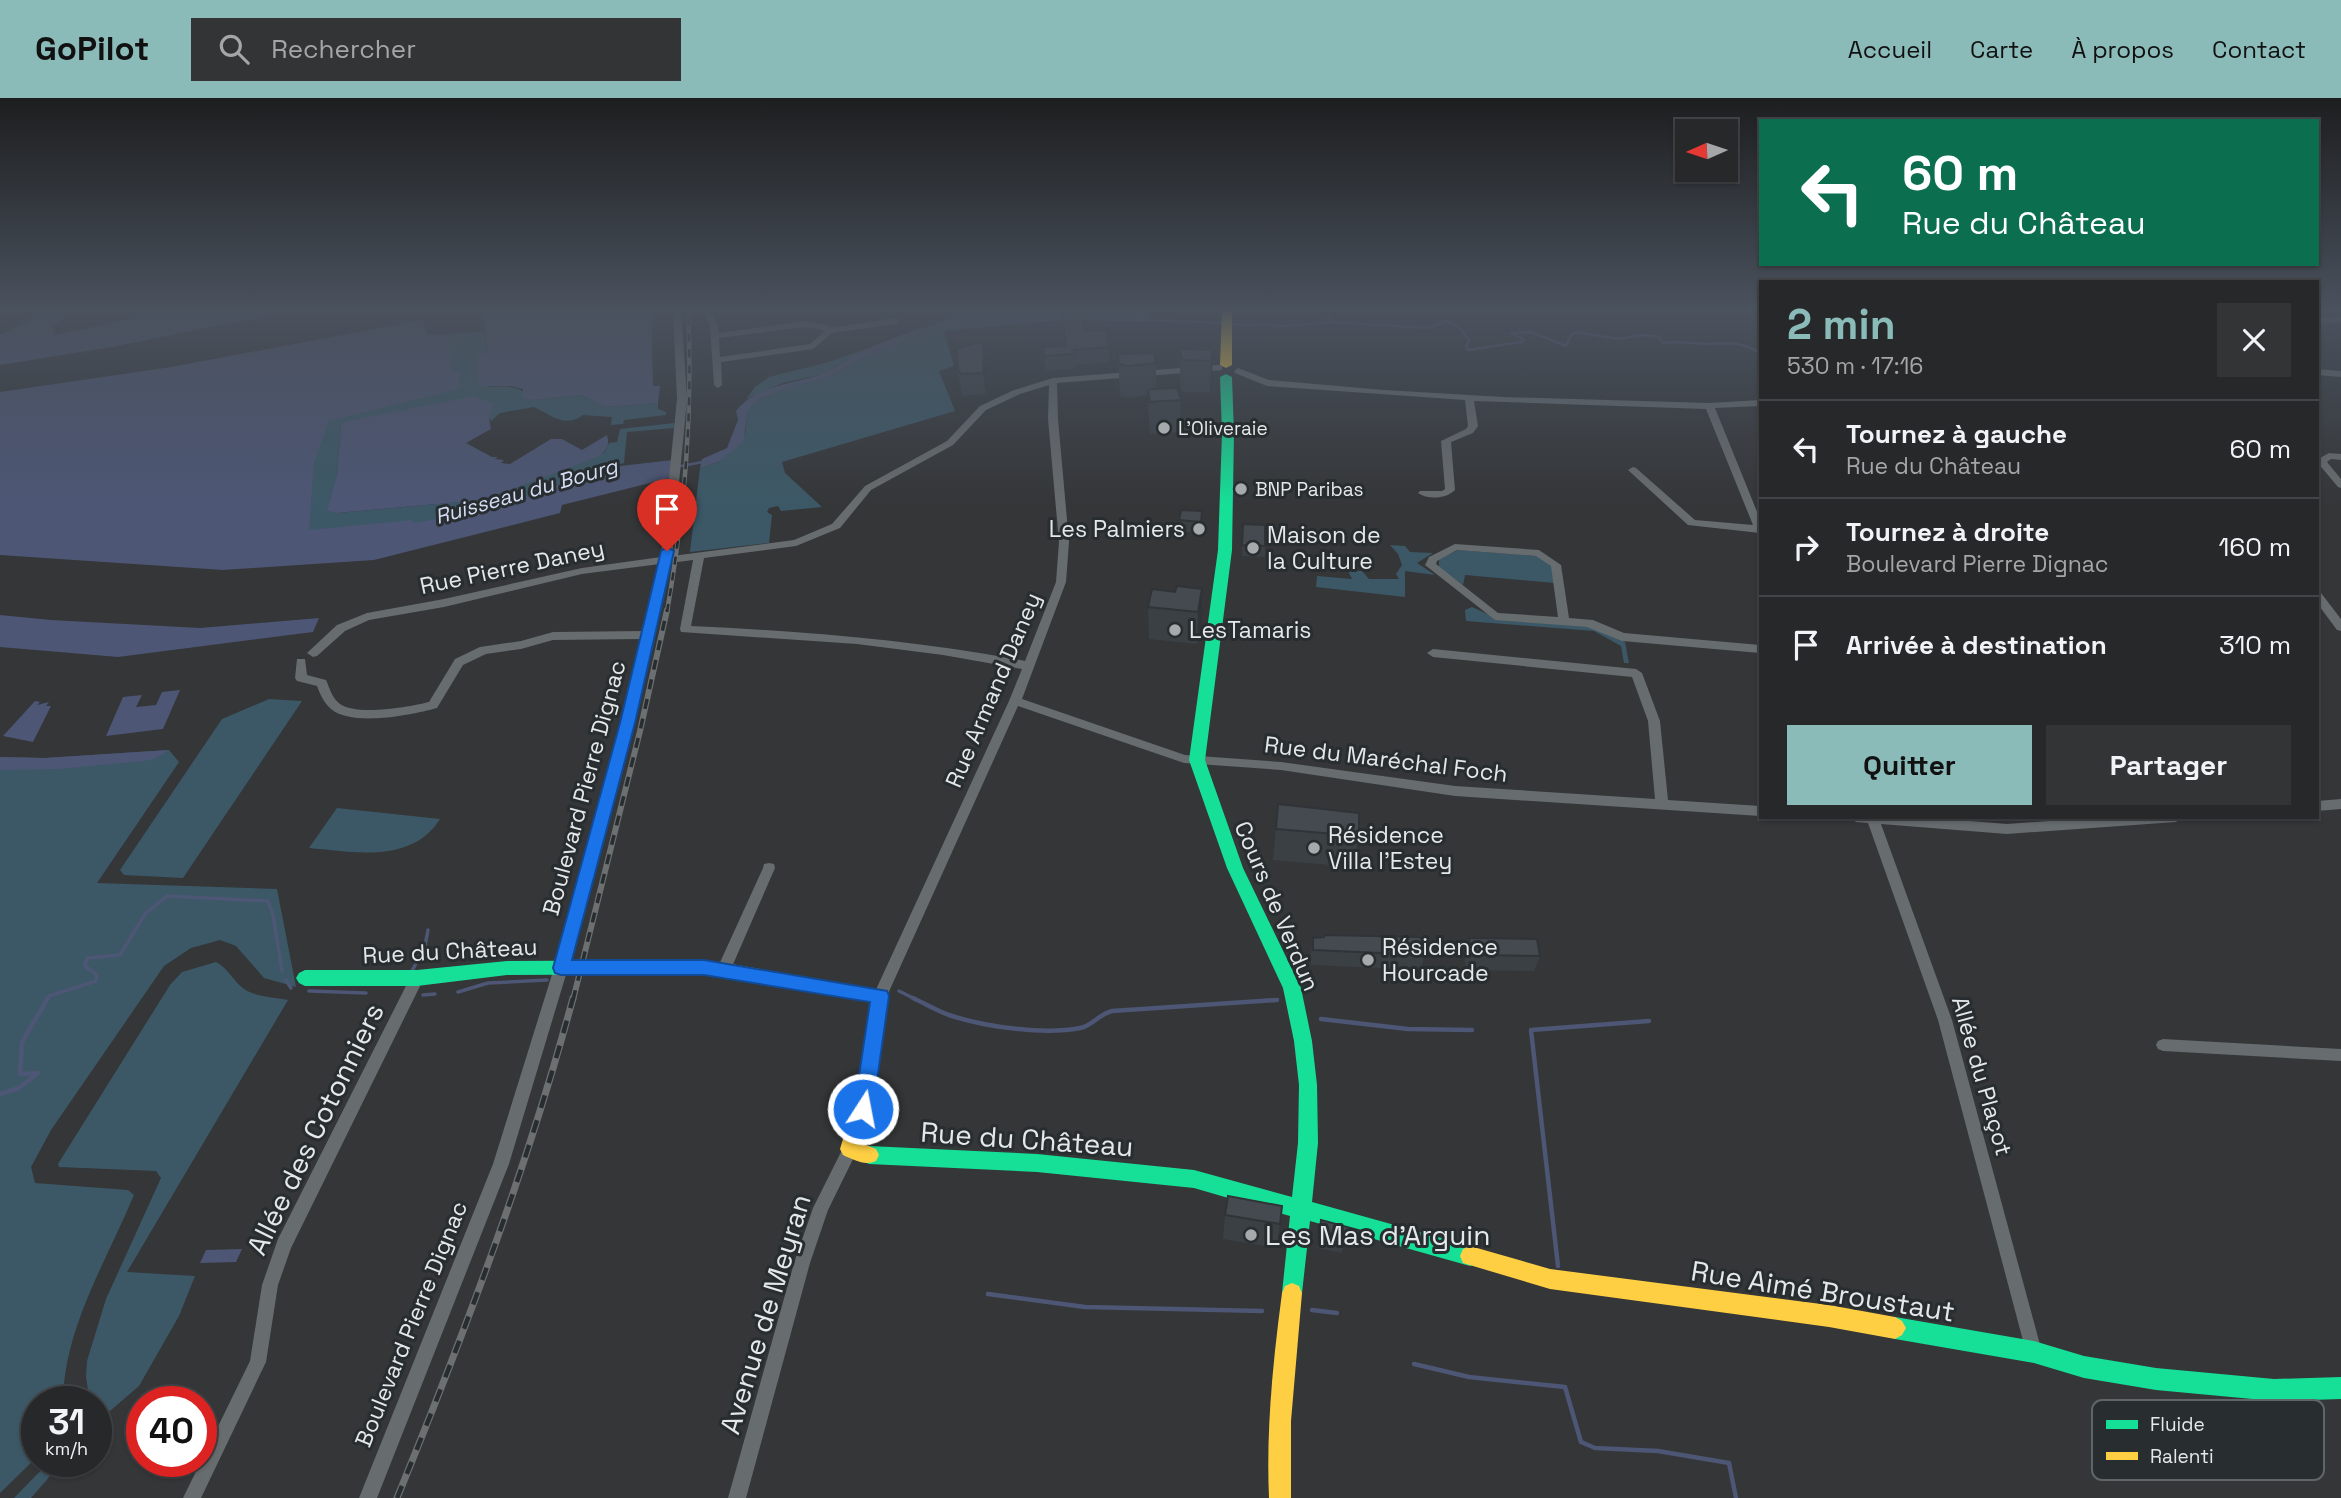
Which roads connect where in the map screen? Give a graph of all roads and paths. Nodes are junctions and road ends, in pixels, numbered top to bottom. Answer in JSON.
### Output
{"nodes":[{"id":1,"x":681,"y":374,"type":"edge"},
{"id":2,"x":717,"y":374,"type":"edge"},
{"id":3,"x":1143,"y":374,"type":"edge"},
{"id":4,"x":1226,"y":374,"type":"edge"},
{"id":5,"x":1237,"y":374,"type":"edge"},
{"id":6,"x":1053,"y":381,"type":"junction"},
{"id":7,"x":718,"y":385,"type":"dead end"},
{"id":8,"x":1469,"y":398,"type":"junction"},
{"id":9,"x":1759,"y":403,"type":"edge"},
{"id":10,"x":1709,"y":406,"type":"junction"},
{"id":11,"x":2341,"y":457,"type":"edge"},
{"id":12,"x":1633,"y":470,"type":"dead end"},
{"id":13,"x":2341,"y":485,"type":"edge"},
{"id":14,"x":1423,"y":493,"type":"dead end"},
{"id":15,"x":1759,"y":528,"type":"edge"},
{"id":16,"x":1759,"y":530,"type":"edge"},
{"id":17,"x":699,"y":555,"type":"junction"},
{"id":18,"x":666,"y":559,"type":"junction"},
{"id":19,"x":2319,"y":599,"type":"edge"},
{"id":20,"x":1564,"y":622,"type":"junction"},
{"id":21,"x":2341,"y":627,"type":"edge"},
{"id":22,"x":649,"y":635,"type":"junction"},
{"id":23,"x":1759,"y":649,"type":"edge"},
{"id":24,"x":313,"y":653,"type":"dead end"},
{"id":25,"x":1433,"y":653,"type":"dead end"},
{"id":26,"x":301,"y":662,"type":"dead end"},
{"id":27,"x":1028,"y":666,"type":"junction"},
{"id":28,"x":1015,"y":701,"type":"junction"},
{"id":29,"x":1196,"y":760,"type":"junction"},
{"id":30,"x":2341,"y":804,"type":"edge"},
{"id":31,"x":1662,"y":806,"type":"junction"},
{"id":32,"x":2319,"y":806,"type":"edge"},
{"id":33,"x":1759,"y":811,"type":"edge"},
{"id":34,"x":1872,"y":819,"type":"edge"},
{"id":35,"x":1884,"y":819,"type":"edge"},
{"id":36,"x":2127,"y":819,"type":"edge"},
{"id":37,"x":2078,"y":821,"type":"edge"},
{"id":38,"x":769,"y":868,"type":"dead end"},
{"id":39,"x":561,"y":968,"type":"junction"},
{"id":40,"x":724,"y":969,"type":"junction"},
{"id":41,"x":305,"y":978,"type":"dead end"},
{"id":42,"x":417,"y":978,"type":"junction"},
{"id":43,"x":880,"y":996,"type":"junction"},
{"id":44,"x":2163,"y":1045,"type":"dead end"},
{"id":45,"x":2341,"y":1055,"type":"edge"},
{"id":46,"x":850,"y":1149,"type":"junction"},
{"id":47,"x":1303,"y":1210,"type":"junction"},
{"id":48,"x":2034,"y":1352,"type":"junction"},
{"id":49,"x":2341,"y":1388,"type":"edge"},
{"id":50,"x":192,"y":1498,"type":"edge"},
{"id":51,"x":368,"y":1498,"type":"edge"},
{"id":52,"x":737,"y":1498,"type":"edge"},
{"id":53,"x":1280,"y":1498,"type":"edge"}],
"edges":[{"from":1,"to":18,"type":"street","name":"Boulevard Pierre Dignac"},
{"from":2,"to":7,"type":"street"},
{"from":3,"to":6,"type":"street"},
{"from":4,"to":29,"type":"street","name":"Cours de Verdun"},
{"from":5,"to":8,"type":"street"},
{"from":6,"to":17,"type":"street","name":"Rue Pierre Daney"},
{"from":6,"to":27,"type":"street","name":"Rue Armand Daney"},
{"from":8,"to":10,"type":"street"},
{"from":8,"to":14,"type":"street"},
{"from":9,"to":10,"type":"street"},
{"from":10,"to":15,"type":"street"},
{"from":11,"to":13,"type":"street"},
{"from":12,"to":16,"type":"street"},
{"from":17,"to":18,"type":"street","name":"Rue Pierre Daney"},
{"from":17,"to":27,"type":"street"},
{"from":18,"to":22,"type":"street","name":"Boulevard Pierre Dignac"},
{"from":18,"to":24,"type":"street","name":"Rue Pierre Daney"},
{"from":19,"to":21,"type":"street"},
{"from":20,"to":20,"type":"street"},
{"from":20,"to":23,"type":"street"},
{"from":22,"to":26,"type":"street"},
{"from":22,"to":39,"type":"street","name":"Boulevard Pierre Dignac"},
{"from":25,"to":31,"type":"street"},
{"from":27,"to":28,"type":"street","name":"Rue Armand Daney"},
{"from":28,"to":29,"type":"street","name":"Rue du Maréchal Foch"},
{"from":28,"to":43,"type":"street","name":"Rue Armand Daney"},
{"from":29,"to":31,"type":"street","name":"Rue du Maréchal Foch"},
{"from":29,"to":47,"type":"street","name":"Cours de Verdun"},
{"from":30,"to":32,"type":"street"},
{"from":31,"to":33,"type":"street","name":"Rue du Maréchal Foch"},
{"from":34,"to":48,"type":"street","name":"Allée du Plaçot"},
{"from":35,"to":37,"type":"street"},
{"from":36,"to":37,"type":"street"},
{"from":38,"to":40,"type":"street"},
{"from":39,"to":40,"type":"street","name":"Rue du Château"},
{"from":39,"to":42,"type":"street","name":"Rue du Château"},
{"from":39,"to":51,"type":"street","name":"Boulevard Pierre Dignac"},
{"from":40,"to":43,"type":"street","name":"Rue du Château"},
{"from":41,"to":42,"type":"street","name":"Rue du Château"},
{"from":42,"to":50,"type":"street","name":"Allée des Cotonniers"},
{"from":43,"to":46,"type":"street"},
{"from":44,"to":45,"type":"street"},
{"from":46,"to":47,"type":"street","name":"Rue du Château"},
{"from":46,"to":52,"type":"street","name":"Avenue de Meyran"},
{"from":47,"to":48,"type":"street","name":"Rue Aimé Broustaut"},
{"from":47,"to":53,"type":"street","name":"Cours de Verdun"},
{"from":48,"to":49,"type":"street","name":"Rue Aimé Broustaut"}]}
